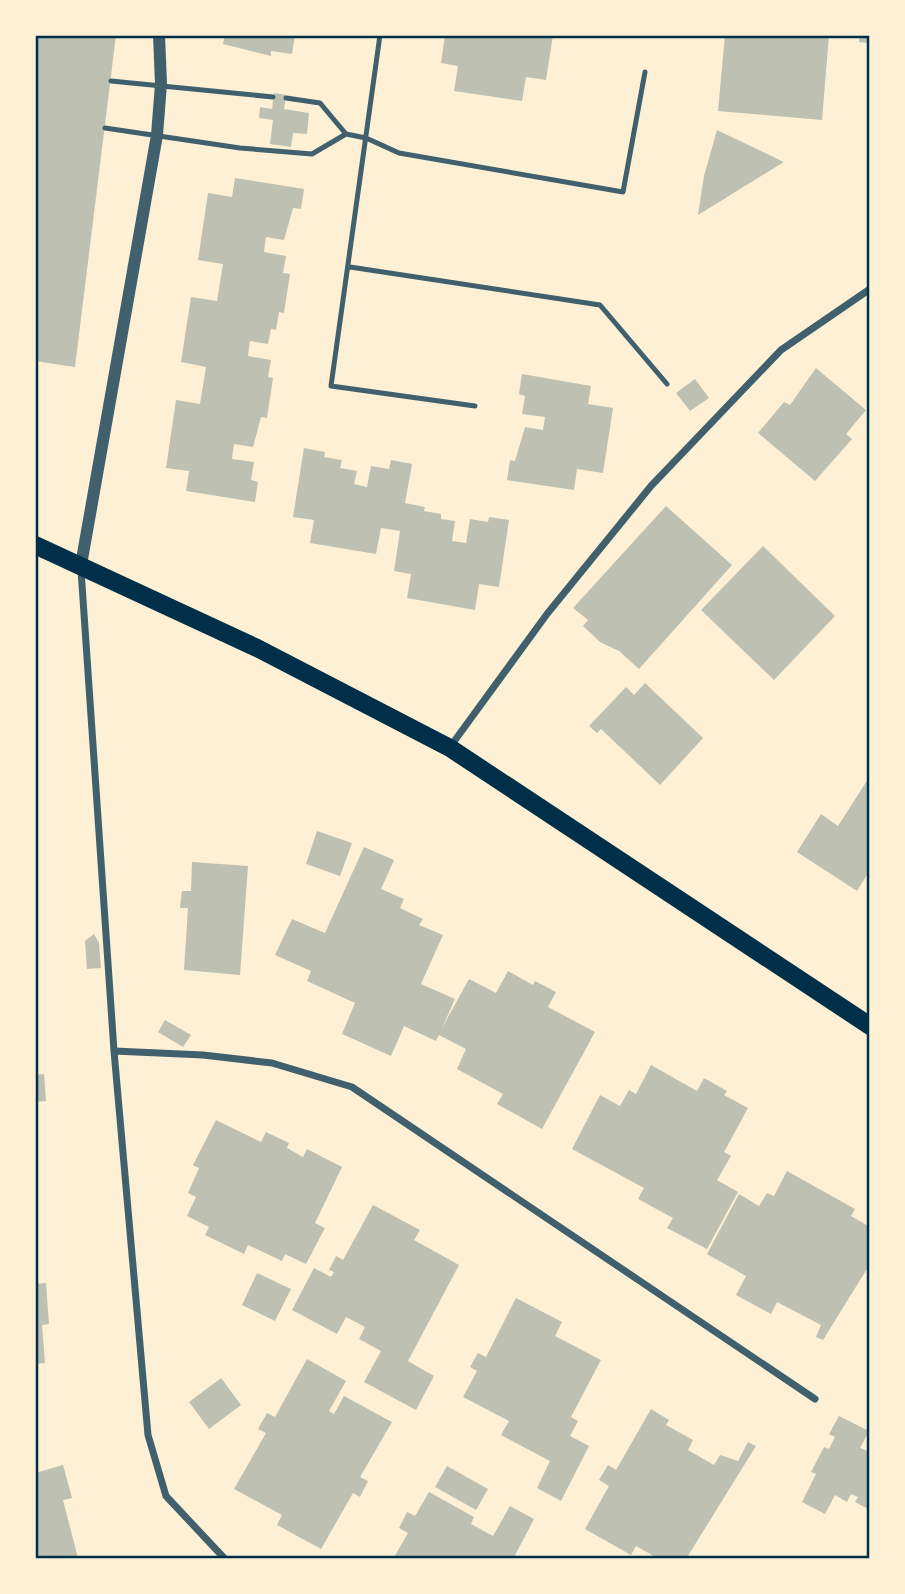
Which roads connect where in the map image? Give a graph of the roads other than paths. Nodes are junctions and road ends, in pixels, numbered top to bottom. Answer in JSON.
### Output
{"nodes":[{"id":1,"x":159,"y":35,"type":"edge"},
{"id":2,"x":380,"y":35,"type":"edge"},
{"id":3,"x":645,"y":72,"type":"dead end"},
{"id":4,"x":111,"y":80,"type":"dead end"},
{"id":5,"x":161,"y":84,"type":"junction"},
{"id":6,"x":273,"y":97,"type":"dead end"},
{"id":7,"x":286,"y":98,"type":"dead end"},
{"id":8,"x":105,"y":128,"type":"dead end"},
{"id":9,"x":346,"y":134,"type":"junction"},
{"id":10,"x":158,"y":135,"type":"junction"},
{"id":11,"x":366,"y":138,"type":"junction"},
{"id":12,"x":350,"y":267,"type":"junction"},
{"id":13,"x":870,"y":289,"type":"edge"},
{"id":14,"x":667,"y":384,"type":"dead end"},
{"id":15,"x":475,"y":406,"type":"dead end"},
{"id":16,"x":35,"y":545,"type":"edge"},
{"id":17,"x":81,"y":565,"type":"junction"},
{"id":18,"x":450,"y":748,"type":"junction"},
{"id":19,"x":870,"y":1026,"type":"edge"},
{"id":20,"x":114,"y":1051,"type":"junction"},
{"id":21,"x":815,"y":1399,"type":"dead end"},
{"id":22,"x":225,"y":1559,"type":"edge"}],
"edges":[{"from":1,"to":5,"type":"street"},
{"from":2,"to":11,"type":"lane"},
{"from":3,"to":11,"type":"lane"},
{"from":4,"to":5,"type":"lane"},
{"from":5,"to":6,"type":"lane"},
{"from":5,"to":10,"type":"street"},
{"from":7,"to":9,"type":"lane"},
{"from":8,"to":10,"type":"lane"},
{"from":9,"to":10,"type":"lane"},
{"from":9,"to":11,"type":"lane"},
{"from":10,"to":17,"type":"street"},
{"from":11,"to":12,"type":"lane"},
{"from":12,"to":14,"type":"lane"},
{"from":12,"to":15,"type":"lane"},
{"from":13,"to":18,"type":"street"},
{"from":16,"to":17,"type":"main road"},
{"from":17,"to":18,"type":"main road"},
{"from":17,"to":20,"type":"street"},
{"from":18,"to":19,"type":"main road"},
{"from":20,"to":21,"type":"street"},
{"from":20,"to":22,"type":"street"}]}
